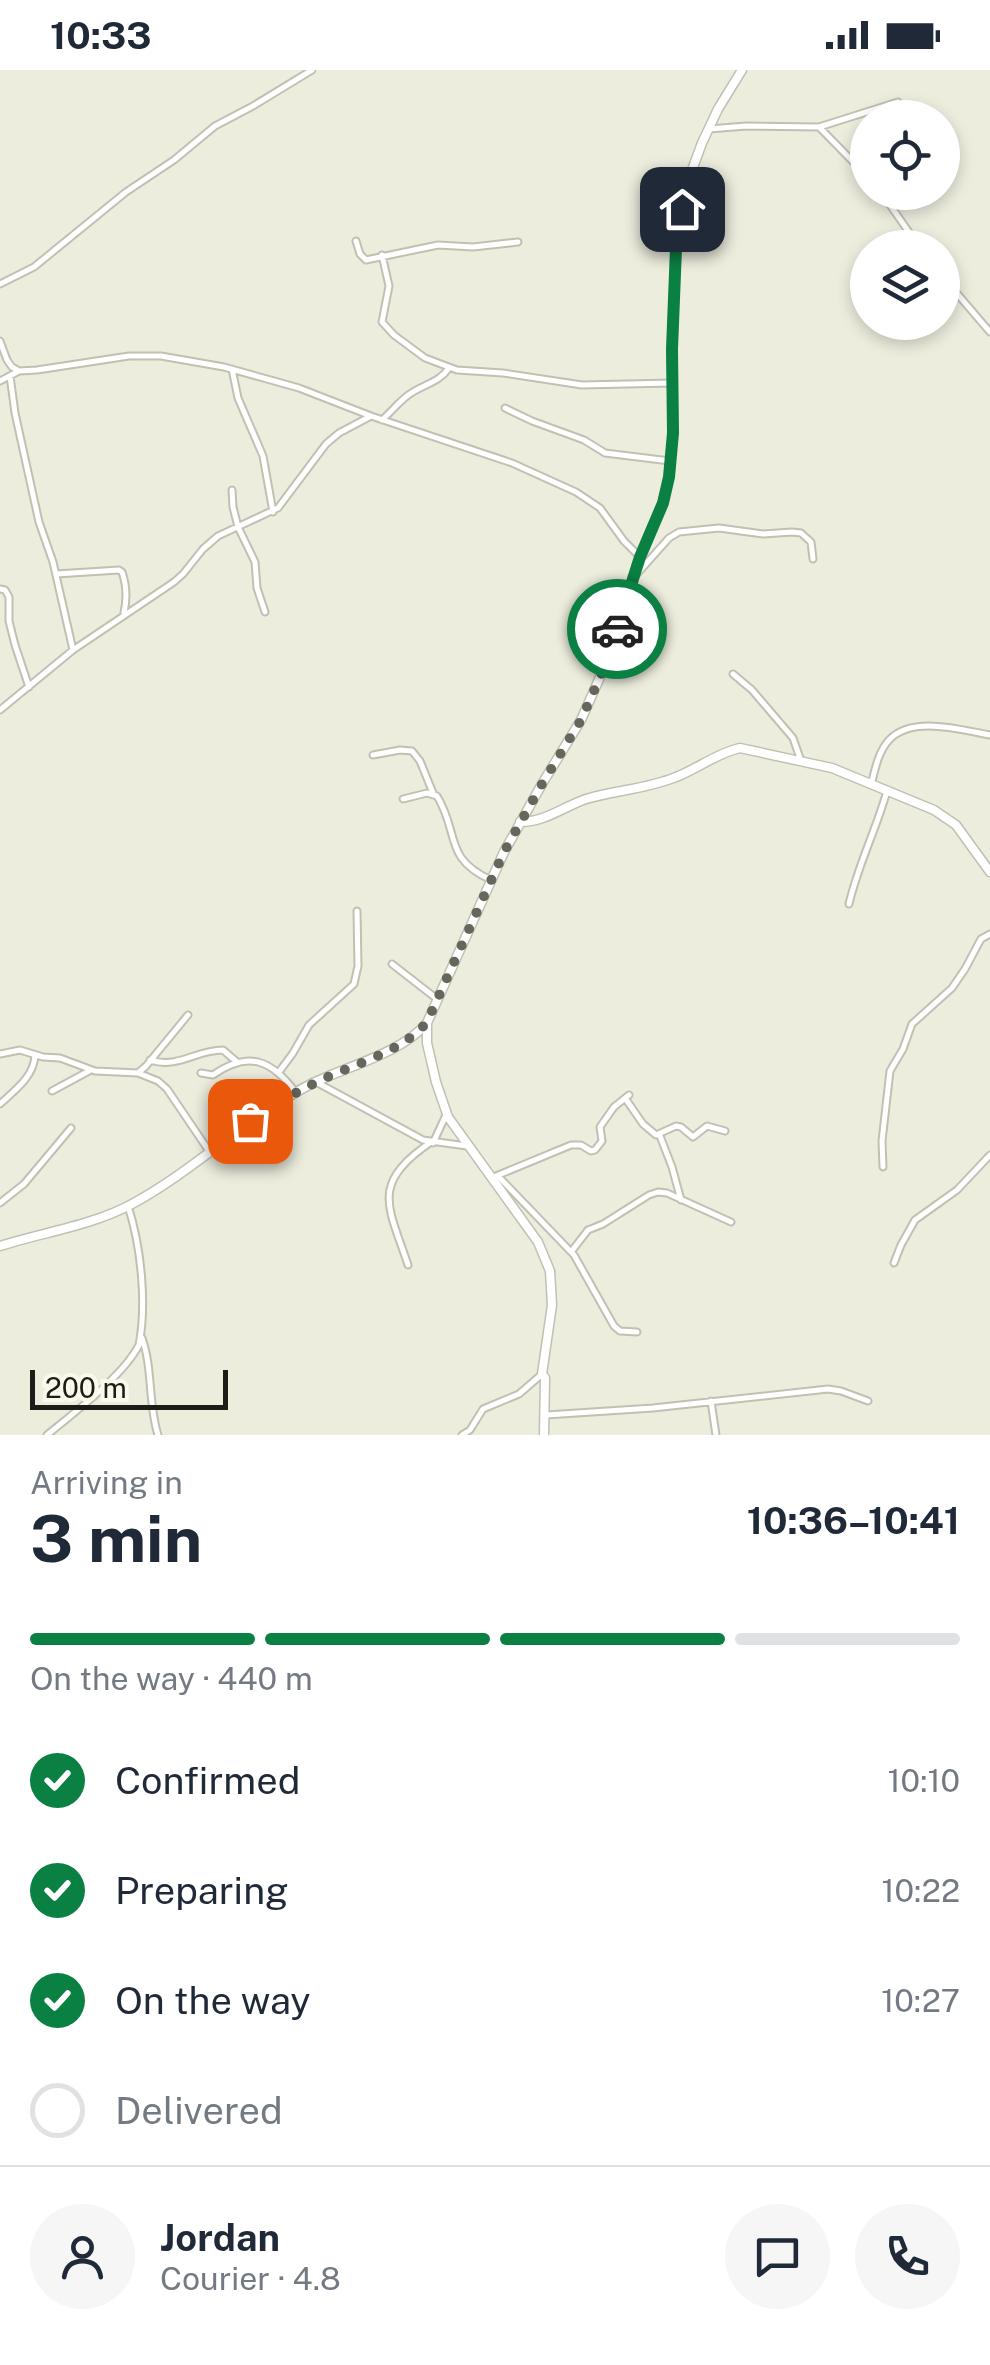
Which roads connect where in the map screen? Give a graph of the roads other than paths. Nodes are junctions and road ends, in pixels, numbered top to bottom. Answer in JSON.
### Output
{"nodes":[{"id":1,"x":312,"y":70,"type":"edge"},
{"id":2,"x":742,"y":70,"type":"edge"},
{"id":3,"x":850,"y":117,"type":"edge"},
{"id":4,"x":819,"y":127,"type":"junction"},
{"id":5,"x":708,"y":129,"type":"junction"},
{"id":6,"x":850,"y":159,"type":"edge"},
{"id":7,"x":356,"y":242,"type":"dead end"},
{"id":8,"x":518,"y":242,"type":"dead end"},
{"id":9,"x":382,"y":255,"type":"junction"},
{"id":10,"x":0,"y":284,"type":"edge"},
{"id":11,"x":960,"y":297,"type":"edge"},
{"id":12,"x":990,"y":332,"type":"edge"},
{"id":13,"x":0,"y":341,"type":"edge"},
{"id":14,"x":449,"y":368,"type":"junction"},
{"id":15,"x":232,"y":369,"type":"junction"},
{"id":16,"x":19,"y":371,"type":"junction"},
{"id":17,"x":10,"y":376,"type":"junction"},
{"id":18,"x":0,"y":381,"type":"edge"},
{"id":19,"x":672,"y":384,"type":"junction"},
{"id":20,"x":505,"y":408,"type":"dead end"},
{"id":21,"x":372,"y":416,"type":"junction"},
{"id":22,"x":382,"y":420,"type":"junction"},
{"id":23,"x":670,"y":461,"type":"junction"},
{"id":24,"x":232,"y":490,"type":"dead end"},
{"id":25,"x":273,"y":512,"type":"junction"},
{"id":26,"x":238,"y":527,"type":"junction"},
{"id":27,"x":640,"y":557,"type":"junction"},
{"id":28,"x":812,"y":559,"type":"dead end"},
{"id":29,"x":56,"y":574,"type":"junction"},
{"id":30,"x":634,"y":577,"type":"junction"},
{"id":31,"x":0,"y":589,"type":"edge"},
{"id":32,"x":265,"y":612,"type":"dead end"},
{"id":33,"x":124,"y":616,"type":"junction"},
{"id":34,"x":73,"y":650,"type":"junction"},
{"id":35,"x":733,"y":674,"type":"dead end"},
{"id":36,"x":29,"y":687,"type":"junction"},
{"id":37,"x":0,"y":710,"type":"edge"},
{"id":38,"x":990,"y":735,"type":"edge"},
{"id":39,"x":373,"y":756,"type":"dead end"},
{"id":40,"x":802,"y":761,"type":"junction"},
{"id":41,"x":871,"y":785,"type":"junction"},
{"id":42,"x":887,"y":791,"type":"junction"},
{"id":43,"x":433,"y":794,"type":"junction"},
{"id":44,"x":403,"y":799,"type":"dead end"},
{"id":45,"x":520,"y":822,"type":"junction"},
{"id":46,"x":990,"y":872,"type":"edge"},
{"id":47,"x":490,"y":880,"type":"junction"},
{"id":48,"x":848,"y":904,"type":"dead end"},
{"id":49,"x":357,"y":911,"type":"dead end"},
{"id":50,"x":990,"y":934,"type":"edge"},
{"id":51,"x":392,"y":964,"type":"dead end"},
{"id":52,"x":437,"y":999,"type":"junction"},
{"id":53,"x":188,"y":1015,"type":"dead end"},
{"id":54,"x":427,"y":1022,"type":"junction"},
{"id":55,"x":0,"y":1054,"type":"edge"},
{"id":56,"x":35,"y":1054,"type":"junction"},
{"id":57,"x":150,"y":1060,"type":"junction"},
{"id":58,"x":238,"y":1062,"type":"junction"},
{"id":59,"x":92,"y":1070,"type":"junction"},
{"id":60,"x":279,"y":1072,"type":"junction"},
{"id":61,"x":138,"y":1073,"type":"junction"},
{"id":62,"x":201,"y":1073,"type":"dead end"},
{"id":63,"x":316,"y":1082,"type":"junction"},
{"id":64,"x":52,"y":1090,"type":"dead end"},
{"id":65,"x":296,"y":1093,"type":"junction"},
{"id":66,"x":0,"y":1104,"type":"edge"},
{"id":67,"x":446,"y":1115,"type":"junction"},
{"id":68,"x":71,"y":1128,"type":"dead end"},
{"id":69,"x":724,"y":1131,"type":"dead end"},
{"id":70,"x":660,"y":1135,"type":"junction"},
{"id":71,"x":432,"y":1143,"type":"junction"},
{"id":72,"x":467,"y":1146,"type":"junction"},
{"id":73,"x":209,"y":1151,"type":"junction"},
{"id":74,"x":990,"y":1155,"type":"edge"},
{"id":75,"x":883,"y":1167,"type":"dead end"},
{"id":76,"x":496,"y":1177,"type":"junction"},
{"id":77,"x":681,"y":1200,"type":"junction"},
{"id":78,"x":0,"y":1204,"type":"edge"},
{"id":79,"x":128,"y":1206,"type":"junction"},
{"id":80,"x":731,"y":1222,"type":"dead end"},
{"id":81,"x":0,"y":1246,"type":"edge"},
{"id":82,"x":571,"y":1252,"type":"junction"},
{"id":83,"x":894,"y":1263,"type":"dead end"},
{"id":84,"x":408,"y":1264,"type":"dead end"},
{"id":85,"x":637,"y":1332,"type":"dead end"},
{"id":86,"x":141,"y":1335,"type":"junction"},
{"id":87,"x":542,"y":1374,"type":"junction"},
{"id":88,"x":711,"y":1401,"type":"junction"},
{"id":89,"x":868,"y":1401,"type":"dead end"},
{"id":90,"x":543,"y":1415,"type":"junction"},
{"id":91,"x":47,"y":1435,"type":"edge"},
{"id":92,"x":158,"y":1435,"type":"edge"},
{"id":93,"x":462,"y":1435,"type":"edge"},
{"id":94,"x":544,"y":1435,"type":"edge"},
{"id":95,"x":716,"y":1435,"type":"edge"}],
"edges":[{"from":1,"to":10,"type":"street"},
{"from":2,"to":5,"type":"street"},
{"from":3,"to":4,"type":"street"},
{"from":4,"to":5,"type":"street"},
{"from":4,"to":6,"type":"street"},
{"from":5,"to":19,"type":"street"},
{"from":7,"to":9,"type":"street"},
{"from":8,"to":9,"type":"street"},
{"from":9,"to":14,"type":"street"},
{"from":11,"to":12,"type":"street"},
{"from":13,"to":16,"type":"street"},
{"from":14,"to":19,"type":"street"},
{"from":14,"to":22,"type":"street"},
{"from":15,"to":16,"type":"street"},
{"from":15,"to":21,"type":"street"},
{"from":15,"to":25,"type":"street"},
{"from":16,"to":17,"type":"street"},
{"from":17,"to":18,"type":"street"},
{"from":17,"to":29,"type":"street"},
{"from":19,"to":23,"type":"street"},
{"from":20,"to":23,"type":"street"},
{"from":21,"to":22,"type":"street"},
{"from":21,"to":25,"type":"street"},
{"from":22,"to":27,"type":"street"},
{"from":23,"to":27,"type":"street"},
{"from":24,"to":26,"type":"street"},
{"from":25,"to":26,"type":"street"},
{"from":26,"to":32,"type":"street"},
{"from":26,"to":33,"type":"street"},
{"from":27,"to":30,"type":"street"},
{"from":28,"to":30,"type":"street"},
{"from":29,"to":33,"type":"street"},
{"from":29,"to":34,"type":"street"},
{"from":30,"to":45,"type":"street"},
{"from":31,"to":36,"type":"street"},
{"from":33,"to":34,"type":"street"},
{"from":34,"to":36,"type":"street"},
{"from":35,"to":40,"type":"street"},
{"from":36,"to":37,"type":"street"},
{"from":38,"to":41,"type":"street"},
{"from":39,"to":43,"type":"street"},
{"from":40,"to":41,"type":"street"},
{"from":40,"to":45,"type":"street"},
{"from":41,"to":42,"type":"street"},
{"from":42,"to":46,"type":"street"},
{"from":42,"to":48,"type":"street"},
{"from":43,"to":44,"type":"street"},
{"from":43,"to":47,"type":"street"},
{"from":45,"to":47,"type":"street"},
{"from":47,"to":52,"type":"street"},
{"from":49,"to":60,"type":"street"},
{"from":50,"to":75,"type":"street"},
{"from":51,"to":52,"type":"street"},
{"from":52,"to":54,"type":"street"},
{"from":53,"to":57,"type":"street"},
{"from":54,"to":63,"type":"street"},
{"from":54,"to":67,"type":"street"},
{"from":55,"to":56,"type":"street"},
{"from":56,"to":59,"type":"street"},
{"from":56,"to":66,"type":"street"},
{"from":57,"to":58,"type":"street"},
{"from":57,"to":61,"type":"street"},
{"from":58,"to":60,"type":"street"},
{"from":58,"to":62,"type":"street"},
{"from":59,"to":61,"type":"street"},
{"from":59,"to":64,"type":"street"},
{"from":60,"to":65,"type":"street"},
{"from":61,"to":73,"type":"street"},
{"from":63,"to":65,"type":"street"},
{"from":63,"to":71,"type":"street"},
{"from":65,"to":73,"type":"street"},
{"from":67,"to":71,"type":"street"},
{"from":67,"to":72,"type":"street"},
{"from":68,"to":78,"type":"street"},
{"from":69,"to":70,"type":"street"},
{"from":70,"to":76,"type":"street"},
{"from":70,"to":77,"type":"street"},
{"from":71,"to":72,"type":"street"},
{"from":71,"to":84,"type":"street"},
{"from":72,"to":76,"type":"street"},
{"from":73,"to":79,"type":"street"},
{"from":74,"to":83,"type":"street"},
{"from":76,"to":82,"type":"street"},
{"from":76,"to":87,"type":"street"},
{"from":77,"to":80,"type":"street"},
{"from":77,"to":82,"type":"street"},
{"from":79,"to":81,"type":"street"},
{"from":79,"to":86,"type":"street"},
{"from":82,"to":85,"type":"street"},
{"from":86,"to":91,"type":"street"},
{"from":86,"to":92,"type":"street"},
{"from":87,"to":90,"type":"street"},
{"from":87,"to":93,"type":"street"},
{"from":88,"to":89,"type":"street"},
{"from":88,"to":90,"type":"street"},
{"from":88,"to":95,"type":"street"},
{"from":90,"to":94,"type":"street"}]}
